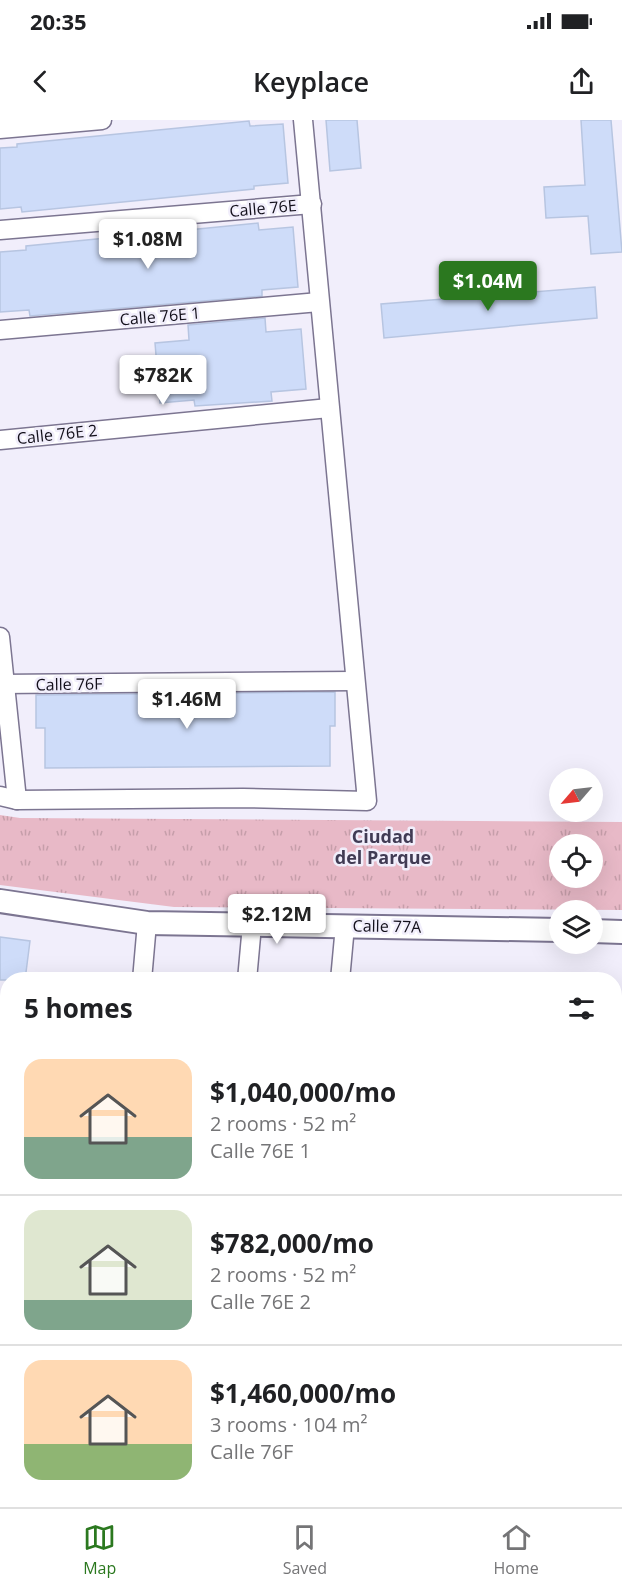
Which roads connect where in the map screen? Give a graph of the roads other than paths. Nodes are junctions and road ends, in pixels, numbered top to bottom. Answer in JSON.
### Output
{"nodes":[{"id":1,"x":102,"y":120,"type":"edge"},
{"id":2,"x":303,"y":120,"type":"edge"},
{"id":3,"x":0,"y":129,"type":"edge"},
{"id":4,"x":312,"y":204,"type":"junction"},
{"id":5,"x":0,"y":230,"type":"edge"},
{"id":6,"x":320,"y":302,"type":"junction"},
{"id":7,"x":0,"y":330,"type":"edge"},
{"id":8,"x":329,"y":408,"type":"junction"},
{"id":9,"x":0,"y":440,"type":"edge"},
{"id":10,"x":0,"y":637,"type":"edge"},
{"id":11,"x":354,"y":681,"type":"junction"},
{"id":12,"x":2,"y":684,"type":"edge"},
{"id":13,"x":8,"y":798,"type":"edge"},
{"id":14,"x":0,"y":901,"type":"edge"},
{"id":15,"x":147,"y":923,"type":"junction"},
{"id":16,"x":252,"y":925,"type":"junction"},
{"id":17,"x":345,"y":926,"type":"junction"},
{"id":18,"x":549,"y":930,"type":"edge"},
{"id":19,"x":603,"y":931,"type":"edge"},
{"id":20,"x":622,"y":932,"type":"edge"},
{"id":21,"x":143,"y":972,"type":"edge"},
{"id":22,"x":248,"y":972,"type":"edge"},
{"id":23,"x":341,"y":972,"type":"edge"}],
"edges":[{"from":1,"to":3,"type":"street"},
{"from":2,"to":4,"type":"street"},
{"from":4,"to":5,"type":"street","name":"Calle 76E"},
{"from":4,"to":6,"type":"street"},
{"from":6,"to":7,"type":"street","name":"Calle 76E 1"},
{"from":6,"to":8,"type":"street"},
{"from":8,"to":9,"type":"street","name":"Calle 76E 2"},
{"from":8,"to":11,"type":"street"},
{"from":10,"to":12,"type":"street"},
{"from":11,"to":12,"type":"street","name":"Calle 76F"},
{"from":11,"to":13,"type":"street"},
{"from":12,"to":13,"type":"street"},
{"from":14,"to":15,"type":"street","name":"Calle 77A"},
{"from":15,"to":16,"type":"street","name":"Calle 77A"},
{"from":15,"to":21,"type":"street"},
{"from":16,"to":17,"type":"street","name":"Calle 77A"},
{"from":16,"to":22,"type":"street"},
{"from":17,"to":18,"type":"street","name":"Calle 77A"},
{"from":17,"to":23,"type":"street"},
{"from":19,"to":20,"type":"street"}]}
